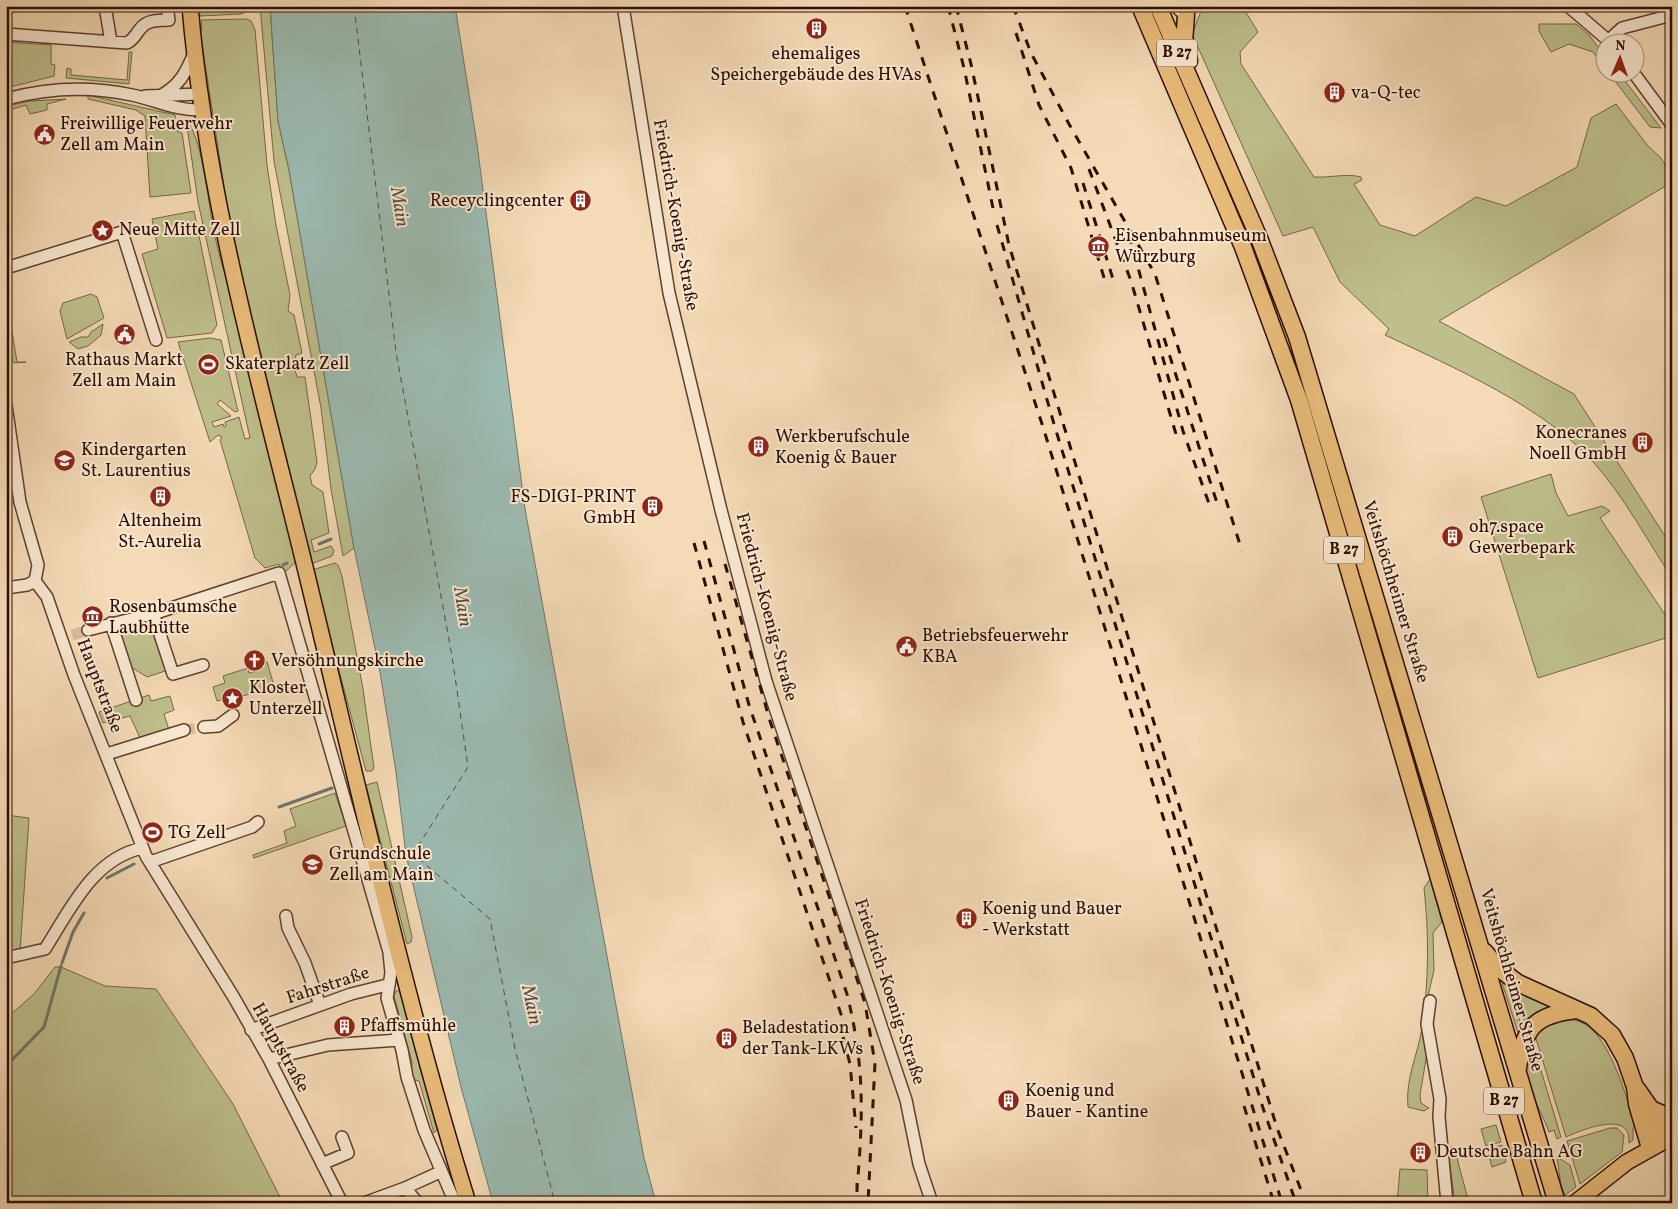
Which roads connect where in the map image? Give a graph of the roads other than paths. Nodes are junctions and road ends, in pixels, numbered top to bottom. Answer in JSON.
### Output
{"nodes":[{"id":1,"x":105,"y":6,"type":"edge"},
{"id":2,"x":167,"y":6,"type":"edge"},
{"id":3,"x":190,"y":6,"type":"edge"},
{"id":4,"x":623,"y":6,"type":"edge"},
{"id":5,"x":1140,"y":6,"type":"edge"},
{"id":6,"x":1158,"y":6,"type":"edge"},
{"id":7,"x":1568,"y":6,"type":"edge"},
{"id":8,"x":1184,"y":9,"type":"edge"},
{"id":9,"x":1672,"y":15,"type":"edge"},
{"id":10,"x":1598,"y":32,"type":"edge"},
{"id":11,"x":1619,"y":32,"type":"edge"},
{"id":12,"x":6,"y":34,"type":"edge"},
{"id":13,"x":111,"y":42,"type":"junction"},
{"id":14,"x":195,"y":52,"type":"junction"},
{"id":15,"x":1640,"y":82,"type":"edge"},
{"id":16,"x":200,"y":94,"type":"junction"},
{"id":17,"x":133,"y":95,"type":"junction"},
{"id":18,"x":160,"y":96,"type":"junction"},
{"id":19,"x":6,"y":99,"type":"edge"},
{"id":20,"x":1197,"y":100,"type":"junction"},
{"id":21,"x":202,"y":110,"type":"junction"},
{"id":22,"x":1672,"y":125,"type":"edge"},
{"id":23,"x":6,"y":268,"type":"edge"},
{"id":24,"x":156,"y":340,"type":"dead end"},
{"id":25,"x":6,"y":405,"type":"edge"},
{"id":26,"x":35,"y":581,"type":"junction"},
{"id":27,"x":6,"y":588,"type":"edge"},
{"id":28,"x":153,"y":613,"type":"junction"},
{"id":29,"x":111,"y":623,"type":"junction"},
{"id":30,"x":88,"y":630,"type":"tunnel mouth"},
{"id":31,"x":203,"y":665,"type":"dead end"},
{"id":32,"x":136,"y":700,"type":"dead end"},
{"id":33,"x":232,"y":715,"type":"dead end"},
{"id":34,"x":204,"y":727,"type":"tunnel mouth"},
{"id":35,"x":184,"y":730,"type":"tunnel mouth"},
{"id":36,"x":107,"y":754,"type":"junction"},
{"id":37,"x":258,"y":822,"type":"dead end"},
{"id":38,"x":142,"y":848,"type":"junction"},
{"id":39,"x":150,"y":862,"type":"junction"},
{"id":40,"x":286,"y":916,"type":"dead end"},
{"id":41,"x":1479,"y":944,"type":"junction"},
{"id":42,"x":6,"y":958,"type":"edge"},
{"id":43,"x":387,"y":986,"type":"junction"},
{"id":44,"x":1430,"y":1001,"type":"dead end"},
{"id":45,"x":320,"y":1006,"type":"junction"},
{"id":46,"x":1578,"y":1010,"type":"junction"},
{"id":47,"x":252,"y":1030,"type":"junction"},
{"id":48,"x":399,"y":1040,"type":"junction"},
{"id":49,"x":269,"y":1060,"type":"junction"},
{"id":50,"x":1517,"y":1073,"type":"junction"},
{"id":51,"x":1635,"y":1087,"type":"junction"},
{"id":52,"x":1651,"y":1109,"type":"junction"},
{"id":53,"x":1672,"y":1118,"type":"edge"},
{"id":54,"x":342,"y":1137,"type":"dead end"},
{"id":55,"x":1668,"y":1140,"type":"edge"},
{"id":56,"x":1650,"y":1148,"type":"junction"},
{"id":57,"x":322,"y":1164,"type":"junction"},
{"id":58,"x":440,"y":1172,"type":"junction"},
{"id":59,"x":405,"y":1188,"type":"junction"},
{"id":60,"x":342,"y":1203,"type":"edge"},
{"id":61,"x":364,"y":1203,"type":"edge"},
{"id":62,"x":418,"y":1203,"type":"edge"},
{"id":63,"x":455,"y":1203,"type":"edge"},
{"id":64,"x":468,"y":1203,"type":"edge"},
{"id":65,"x":932,"y":1203,"type":"edge"},
{"id":66,"x":1447,"y":1203,"type":"edge"},
{"id":67,"x":1534,"y":1203,"type":"edge"},
{"id":68,"x":1557,"y":1203,"type":"edge"},
{"id":69,"x":1575,"y":1203,"type":"edge"}],
"edges":[{"from":1,"to":13,"type":"street"},
{"from":2,"to":13,"type":"street"},
{"from":3,"to":14,"type":"main road"},
{"from":4,"to":65,"type":"street","name":"Friedrich-Koenig-Straße"},
{"from":5,"to":67,"type":"highway","name":"Veitshöchheimer Straße","number":"B 27"},
{"from":6,"to":20,"type":"highway","name":"Veitshöchheimer Straße","number":"B 27"},
{"from":7,"to":10,"type":"street"},
{"from":8,"to":20,"type":"highway"},
{"from":9,"to":11,"type":"street"},
{"from":12,"to":13,"type":"street"},
{"from":14,"to":16,"type":"main road"},
{"from":14,"to":18,"type":"street"},
{"from":15,"to":22,"type":"street"},
{"from":16,"to":18,"type":"street"},
{"from":16,"to":21,"type":"main road"},
{"from":17,"to":18,"type":"street"},
{"from":17,"to":19,"type":"street"},
{"from":17,"to":21,"type":"street"},
{"from":20,"to":41,"type":"highway","name":"Veitshöchheimer Straße","number":"B 27"},
{"from":21,"to":64,"type":"main road"},
{"from":23,"to":24,"type":"street"},
{"from":25,"to":26,"type":"street"},
{"from":26,"to":27,"type":"street"},
{"from":26,"to":36,"type":"street","name":"Hauptstraße"},
{"from":28,"to":29,"type":"street"},
{"from":28,"to":31,"type":"street"},
{"from":28,"to":43,"type":"street"},
{"from":29,"to":30,"type":"street"},
{"from":29,"to":32,"type":"street"},
{"from":33,"to":34,"type":"street"},
{"from":35,"to":36,"type":"street"},
{"from":36,"to":38,"type":"street","name":"Hauptstraße"},
{"from":37,"to":39,"type":"street"},
{"from":38,"to":39,"type":"street","name":"Hauptstraße"},
{"from":38,"to":42,"type":"street"},
{"from":39,"to":47,"type":"street","name":"Hauptstraße"},
{"from":40,"to":45,"type":"street"},
{"from":41,"to":46,"type":"highway"},
{"from":41,"to":50,"type":"highway","name":"Veitshöchheimer Straße","number":"B 27"},
{"from":43,"to":45,"type":"street","name":"Fahrstraße"},
{"from":43,"to":48,"type":"street"},
{"from":44,"to":66,"type":"street"},
{"from":45,"to":47,"type":"street","name":"Fahrstraße"},
{"from":46,"to":50,"type":"highway"},
{"from":46,"to":51,"type":"highway"},
{"from":47,"to":49,"type":"street","name":"Hauptstraße"},
{"from":48,"to":49,"type":"street"},
{"from":48,"to":58,"type":"street"},
{"from":49,"to":57,"type":"street","name":"Hauptstraße"},
{"from":50,"to":68,"type":"highway","name":"Veitshöchheimer Straße","number":"B 27"},
{"from":51,"to":52,"type":"highway"},
{"from":51,"to":56,"type":"highway"},
{"from":52,"to":53,"type":"highway"},
{"from":52,"to":55,"type":"highway"},
{"from":54,"to":57,"type":"street"},
{"from":55,"to":56,"type":"main road"},
{"from":56,"to":69,"type":"main road"},
{"from":57,"to":60,"type":"street","name":"Hauptstraße"},
{"from":58,"to":59,"type":"street"},
{"from":58,"to":63,"type":"street"},
{"from":59,"to":61,"type":"street"},
{"from":59,"to":62,"type":"street"}]}
